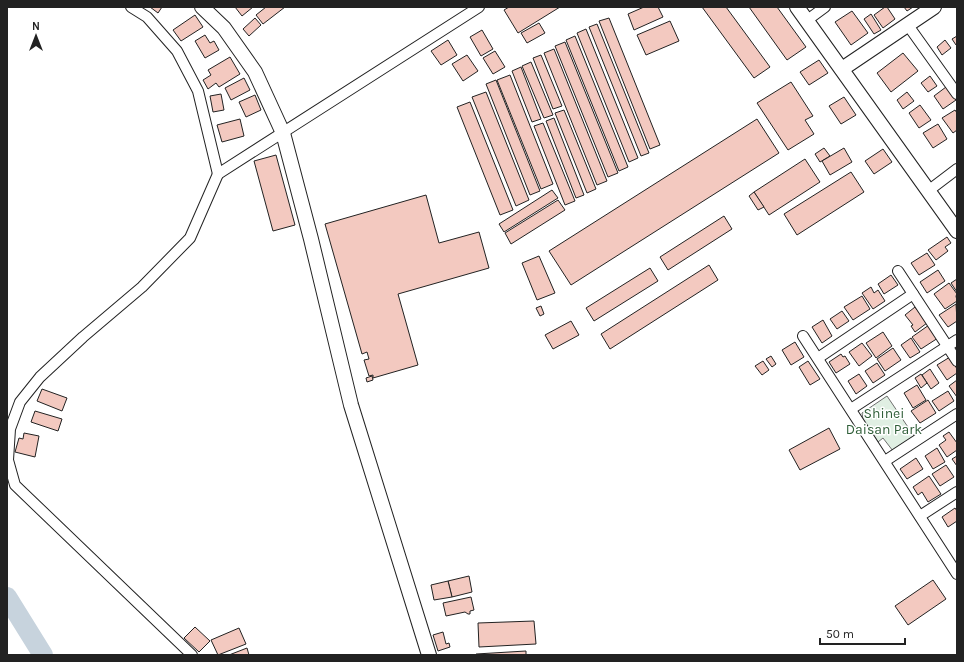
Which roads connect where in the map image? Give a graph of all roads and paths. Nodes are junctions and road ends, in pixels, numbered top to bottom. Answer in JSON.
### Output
{"nodes":[{"id":1,"x":131,"y":7,"type":"edge"},
{"id":2,"x":202,"y":7,"type":"edge"},
{"id":3,"x":479,"y":7,"type":"edge"},
{"id":4,"x":797,"y":7,"type":"edge"},
{"id":5,"x":825,"y":7,"type":"edge"},
{"id":6,"x":934,"y":7,"type":"edge"},
{"id":7,"x":806,"y":20,"type":"junction"},
{"id":8,"x":907,"y":24,"type":"junction"},
{"id":9,"x":842,"y":69,"type":"junction"},
{"id":10,"x":957,"y":94,"type":"edge"},
{"id":11,"x":283,"y":133,"type":"junction"},
{"id":12,"x":957,"y":169,"type":"edge"},
{"id":13,"x":218,"y":174,"type":"junction"},
{"id":14,"x":928,"y":191,"type":"junction"},
{"id":15,"x":957,"y":231,"type":"edge"},
{"id":16,"x":898,"y":271,"type":"dead end"},
{"id":17,"x":913,"y":294,"type":"junction"},
{"id":18,"x":803,"y":336,"type":"dead end"},
{"id":19,"x":957,"y":340,"type":"edge"},
{"id":20,"x":947,"y":346,"type":"junction"},
{"id":21,"x":818,"y":358,"type":"junction"},
{"id":22,"x":957,"y":361,"type":"edge"},
{"id":23,"x":851,"y":409,"type":"junction"},
{"id":24,"x":957,"y":414,"type":"edge"},
{"id":25,"x":884,"y":461,"type":"junction"},
{"id":26,"x":10,"y":474,"type":"edge"},
{"id":27,"x":957,"y":492,"type":"edge"},
{"id":28,"x":920,"y":516,"type":"junction"},
{"id":29,"x":954,"y":562,"type":"edge"},
{"id":30,"x":957,"y":574,"type":"edge"},
{"id":31,"x":192,"y":655,"type":"edge"},
{"id":32,"x":429,"y":655,"type":"edge"}],
"edges":[{"from":1,"to":13,"type":"street"},
{"from":2,"to":11,"type":"street"},
{"from":3,"to":11,"type":"street"},
{"from":4,"to":7,"type":"street"},
{"from":5,"to":7,"type":"street"},
{"from":6,"to":8,"type":"street"},
{"from":7,"to":9,"type":"street"},
{"from":8,"to":9,"type":"street"},
{"from":8,"to":10,"type":"street"},
{"from":9,"to":14,"type":"street"},
{"from":11,"to":13,"type":"street"},
{"from":11,"to":32,"type":"street"},
{"from":12,"to":14,"type":"street"},
{"from":13,"to":26,"type":"street"},
{"from":14,"to":15,"type":"street"},
{"from":16,"to":17,"type":"street"},
{"from":17,"to":20,"type":"street"},
{"from":17,"to":21,"type":"street"},
{"from":18,"to":21,"type":"street"},
{"from":19,"to":20,"type":"street"},
{"from":20,"to":22,"type":"street"},
{"from":20,"to":23,"type":"street"},
{"from":21,"to":23,"type":"street"},
{"from":23,"to":25,"type":"street"},
{"from":24,"to":25,"type":"street"},
{"from":25,"to":28,"type":"street"},
{"from":26,"to":31,"type":"street"},
{"from":27,"to":28,"type":"street"},
{"from":28,"to":29,"type":"street"},
{"from":29,"to":30,"type":"street"}]}
